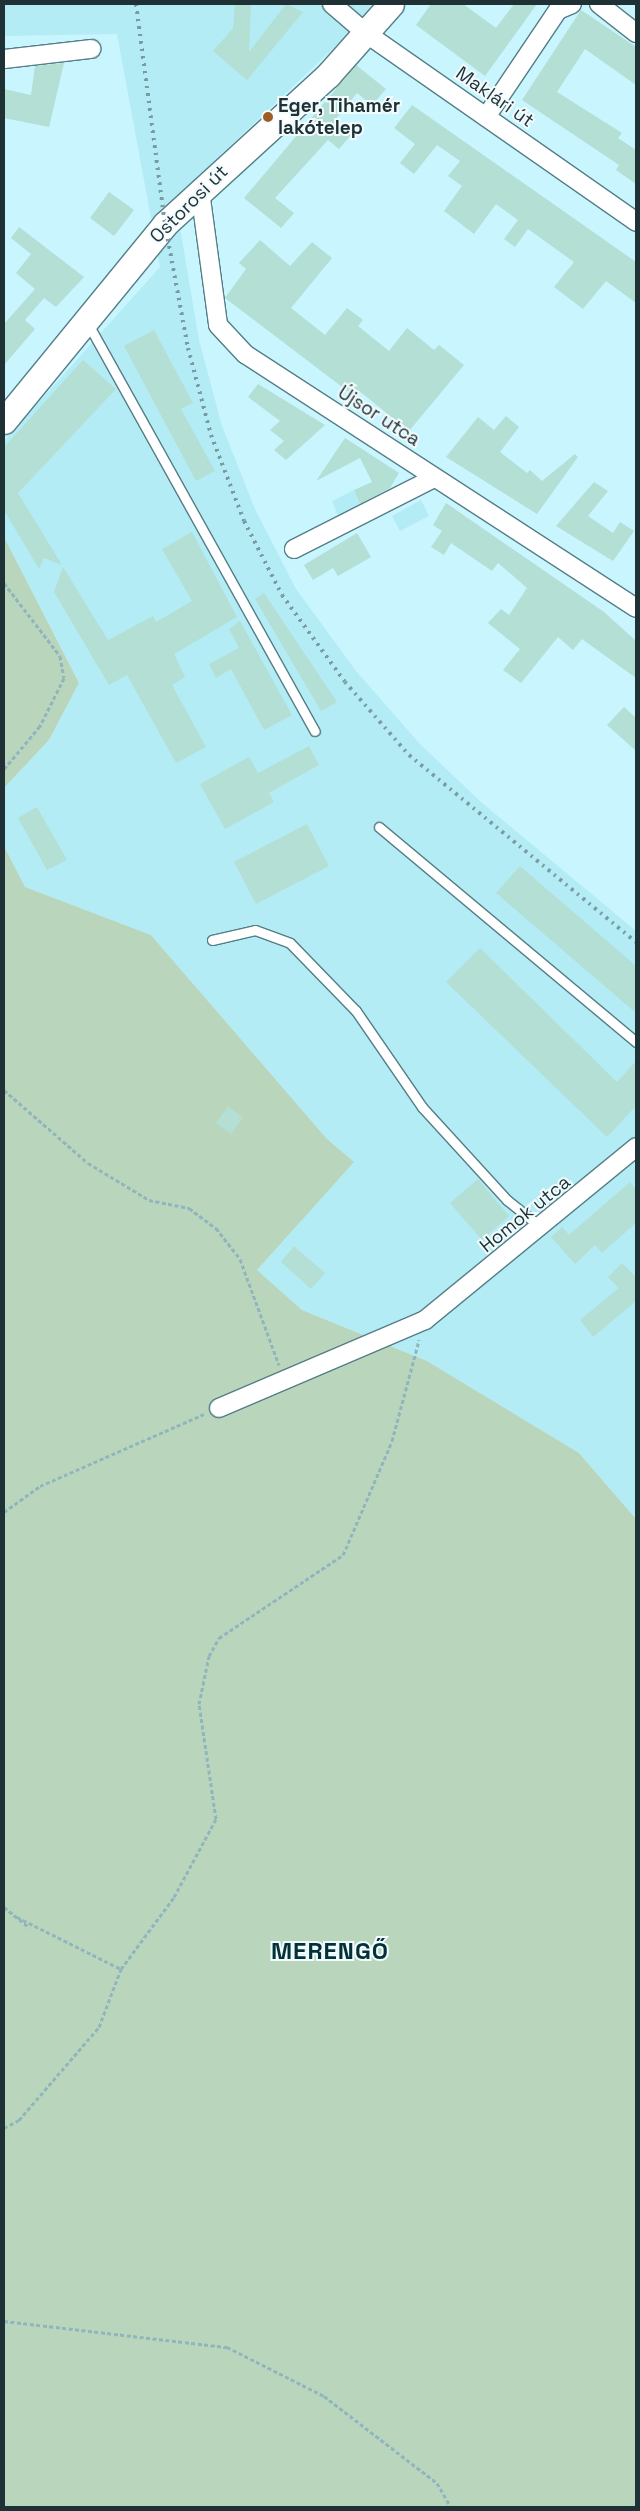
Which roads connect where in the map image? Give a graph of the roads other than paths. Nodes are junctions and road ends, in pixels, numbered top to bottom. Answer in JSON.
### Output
{"nodes":[{"id":1,"x":332,"y":4,"type":"edge"},
{"id":2,"x":391,"y":4,"type":"edge"},
{"id":3,"x":599,"y":4,"type":"edge"},
{"id":4,"x":607,"y":4,"type":"edge"},
{"id":5,"x":564,"y":6,"type":"edge"},
{"id":6,"x":621,"y":23,"type":"junction"},
{"id":7,"x":636,"y":33,"type":"edge"},
{"id":8,"x":367,"y":34,"type":"junction"},
{"id":9,"x":91,"y":49,"type":"dead end"},
{"id":10,"x":4,"y":59,"type":"edge"},
{"id":11,"x":486,"y":117,"type":"junction"},
{"id":12,"x":200,"y":191,"type":"junction"},
{"id":13,"x":636,"y":222,"type":"edge"},
{"id":14,"x":86,"y":320,"type":"junction"},
{"id":15,"x":4,"y":421,"type":"edge"},
{"id":16,"x":434,"y":478,"type":"junction"},
{"id":17,"x":294,"y":548,"type":"dead end"},
{"id":18,"x":636,"y":608,"type":"edge"},
{"id":19,"x":315,"y":731,"type":"dead end"},
{"id":20,"x":379,"y":827,"type":"dead end"},
{"id":21,"x":212,"y":940,"type":"dead end"},
{"id":22,"x":636,"y":1042,"type":"edge"},
{"id":23,"x":636,"y":1147,"type":"edge"},
{"id":24,"x":542,"y":1228,"type":"junction"},
{"id":25,"x":219,"y":1408,"type":"road end"}],
"edges":[{"from":1,"to":8,"type":"street","name":"Maklári út"},
{"from":2,"to":8,"type":"main road","name":"Ostorosi út"},
{"from":3,"to":6,"type":"street"},
{"from":4,"to":6,"type":"street"},
{"from":5,"to":11,"type":"street"},
{"from":6,"to":7,"type":"street"},
{"from":8,"to":11,"type":"street","name":"Maklári út"},
{"from":8,"to":12,"type":"main road","name":"Ostorosi út"},
{"from":9,"to":10,"type":"street"},
{"from":11,"to":13,"type":"street","name":"Maklári út"},
{"from":12,"to":14,"type":"main road","name":"Ostorosi út"},
{"from":12,"to":16,"type":"street","name":"Újsor utca"},
{"from":14,"to":15,"type":"main road","name":"Ostorosi út"},
{"from":14,"to":19,"type":"lane"},
{"from":16,"to":17,"type":"street"},
{"from":16,"to":18,"type":"street","name":"Újsor utca"},
{"from":20,"to":22,"type":"lane"},
{"from":21,"to":24,"type":"lane"},
{"from":23,"to":24,"type":"street","name":"Homok utca"},
{"from":24,"to":25,"type":"street","name":"Homok utca"}]}
